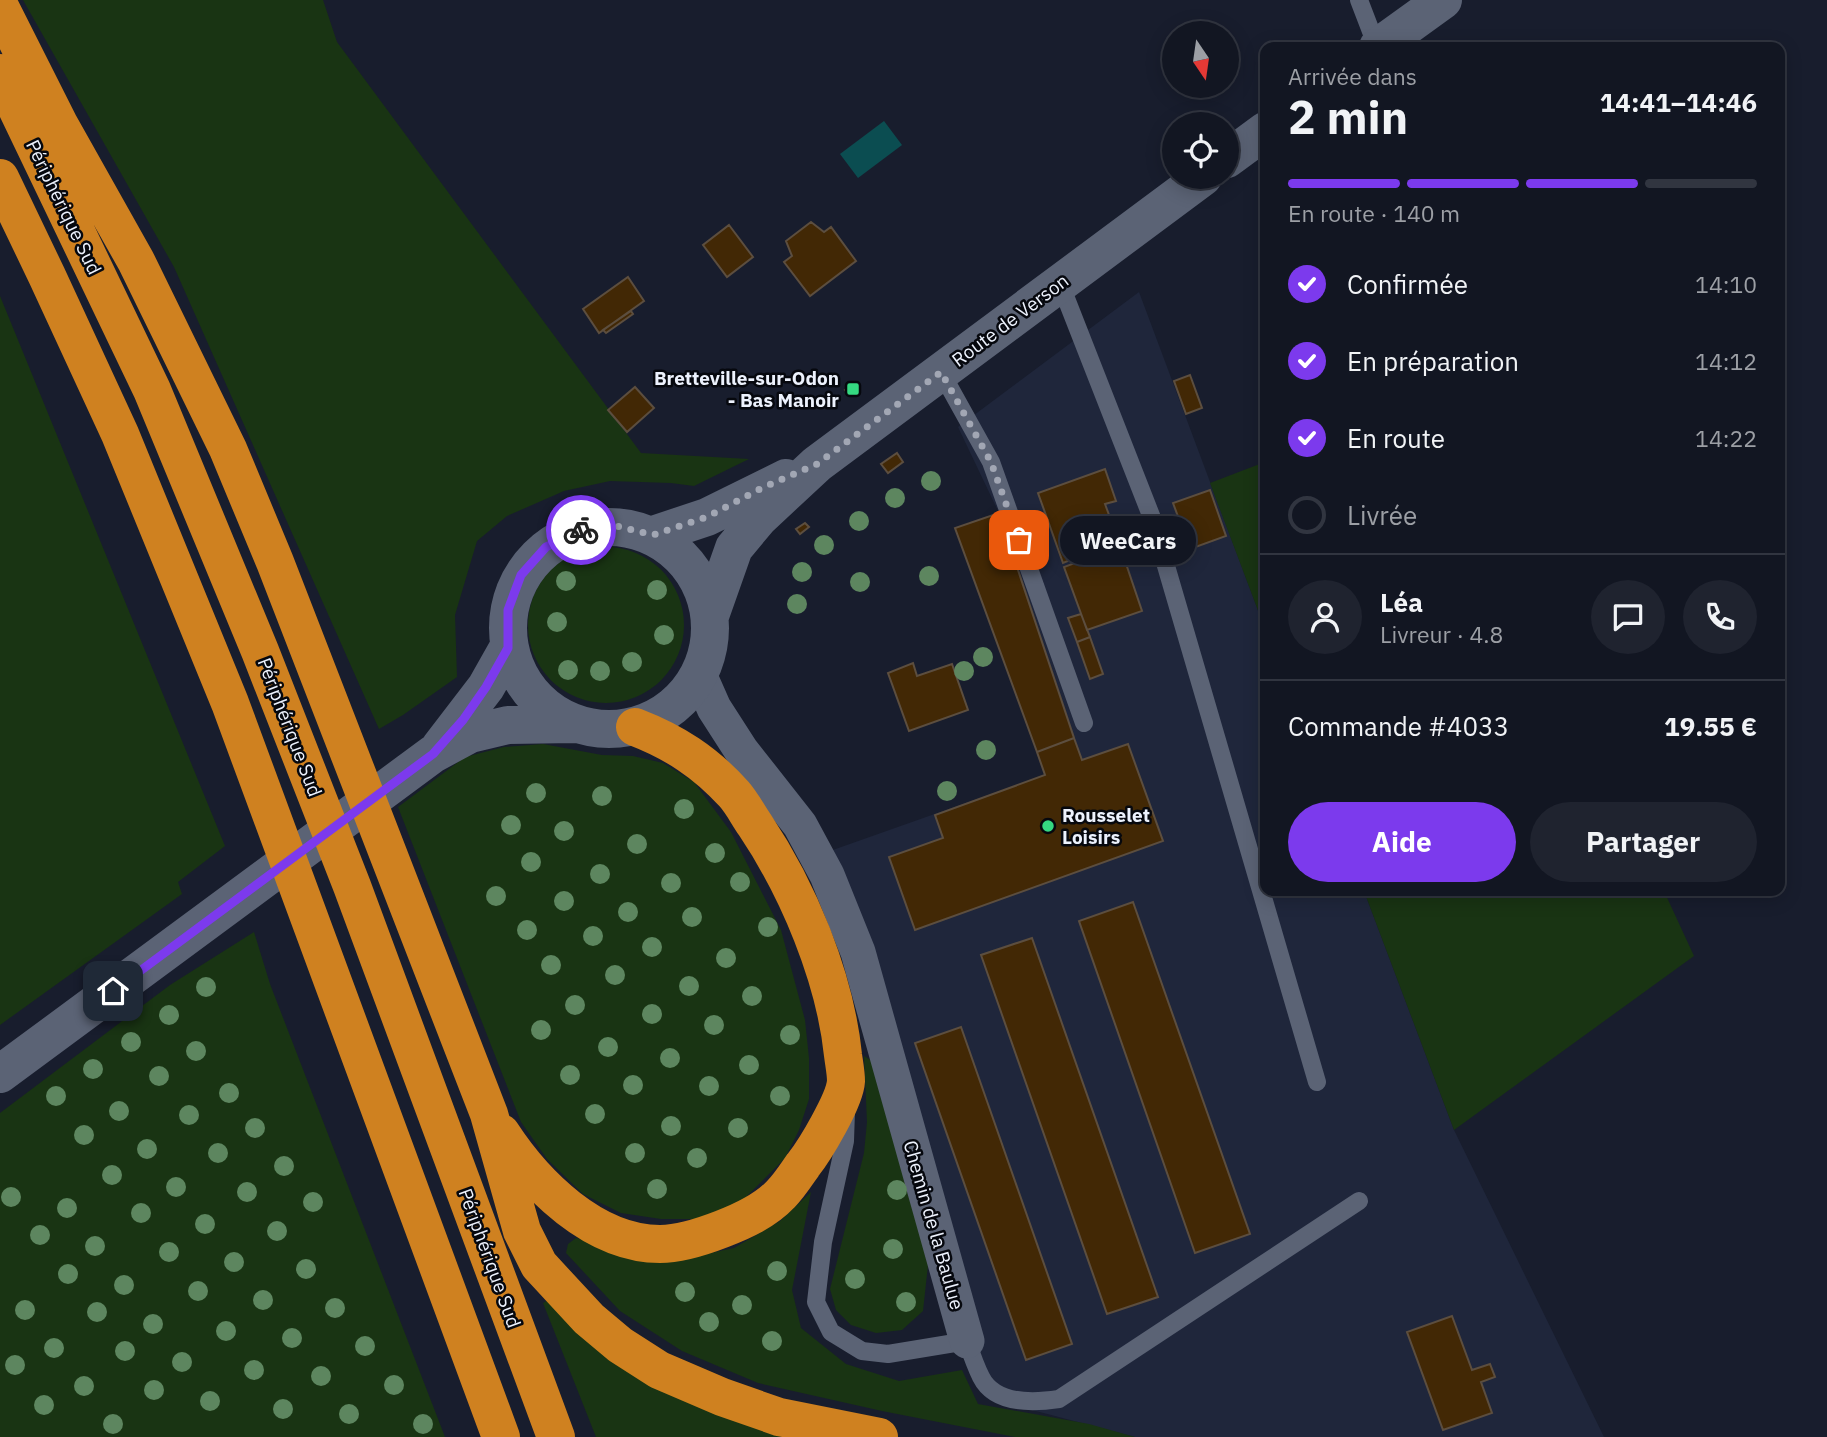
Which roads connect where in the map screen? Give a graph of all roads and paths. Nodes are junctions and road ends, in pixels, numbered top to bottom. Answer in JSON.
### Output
{"nodes":[{"id":1,"x":1359,"y":0,"type":"edge"},
{"id":2,"x":1443,"y":0,"type":"edge"},
{"id":3,"x":0,"y":7,"type":"edge"},
{"id":4,"x":1375,"y":42,"type":"edge"},
{"id":5,"x":1384,"y":42,"type":"edge"},
{"id":6,"x":0,"y":73,"type":"edge"},
{"id":7,"x":1260,"y":135,"type":"edge"},
{"id":8,"x":1239,"y":150,"type":"edge"},
{"id":9,"x":0,"y":178,"type":"edge"},
{"id":10,"x":1187,"y":189,"type":"edge"},
{"id":11,"x":1060,"y":283,"type":"junction"},
{"id":12,"x":941,"y":372,"type":"junction"},
{"id":13,"x":817,"y":464,"type":"junction"},
{"id":14,"x":653,"y":535,"type":"junction"},
{"id":15,"x":710,"y":616,"type":"junction"},
{"id":16,"x":508,"y":648,"type":"junction"},
{"id":17,"x":699,"y":674,"type":"junction"},
{"id":18,"x":1084,"y":723,"type":"dead end"},
{"id":19,"x":575,"y":724,"type":"junction"},
{"id":20,"x":635,"y":727,"type":"junction"},
{"id":21,"x":428,"y":758,"type":"junction"},
{"id":22,"x":1260,"y":887,"type":"edge"},
{"id":23,"x":1263,"y":896,"type":"edge"},
{"id":24,"x":0,"y":1074,"type":"edge"},
{"id":25,"x":1317,"y":1082,"type":"dead end"},
{"id":26,"x":846,"y":1083,"type":"junction"},
{"id":27,"x":489,"y":1114,"type":"junction"},
{"id":28,"x":1359,"y":1201,"type":"dead end"},
{"id":29,"x":967,"y":1341,"type":"junction"},
{"id":30,"x":501,"y":1437,"type":"edge"},
{"id":31,"x":556,"y":1437,"type":"edge"},
{"id":32,"x":879,"y":1437,"type":"edge"}],
"edges":[{"from":1,"to":4,"type":"lane"},
{"from":2,"to":5,"type":"main road"},
{"from":3,"to":27,"type":"highway"},
{"from":6,"to":31,"type":"highway","name":"Périphérique Sud"},
{"from":7,"to":8,"type":"main road"},
{"from":9,"to":30,"type":"highway"},
{"from":10,"to":11,"type":"main road","name":"Route de Verson"},
{"from":11,"to":12,"type":"main road","name":"Route de Verson"},
{"from":11,"to":22,"type":"lane"},
{"from":12,"to":13,"type":"main road","name":"Route de Verson"},
{"from":12,"to":18,"type":"lane"},
{"from":13,"to":14,"type":"main road","name":"Route de Verson"},
{"from":13,"to":15,"type":"main road","name":"Route de Verson"},
{"from":14,"to":15,"type":"main road"},
{"from":14,"to":16,"type":"main road"},
{"from":15,"to":17,"type":"main road"},
{"from":16,"to":19,"type":"main road"},
{"from":16,"to":21,"type":"main road"},
{"from":17,"to":20,"type":"main road"},
{"from":17,"to":29,"type":"street","name":"Chemin de la Baulue"},
{"from":19,"to":20,"type":"main road"},
{"from":19,"to":21,"type":"main road"},
{"from":20,"to":26,"type":"highway"},
{"from":21,"to":24,"type":"main road"},
{"from":23,"to":25,"type":"lane"},
{"from":26,"to":27,"type":"highway"},
{"from":26,"to":29,"type":"lane"},
{"from":27,"to":32,"type":"highway"},
{"from":28,"to":29,"type":"lane","name":"Chemin de la Baulue"}]}
